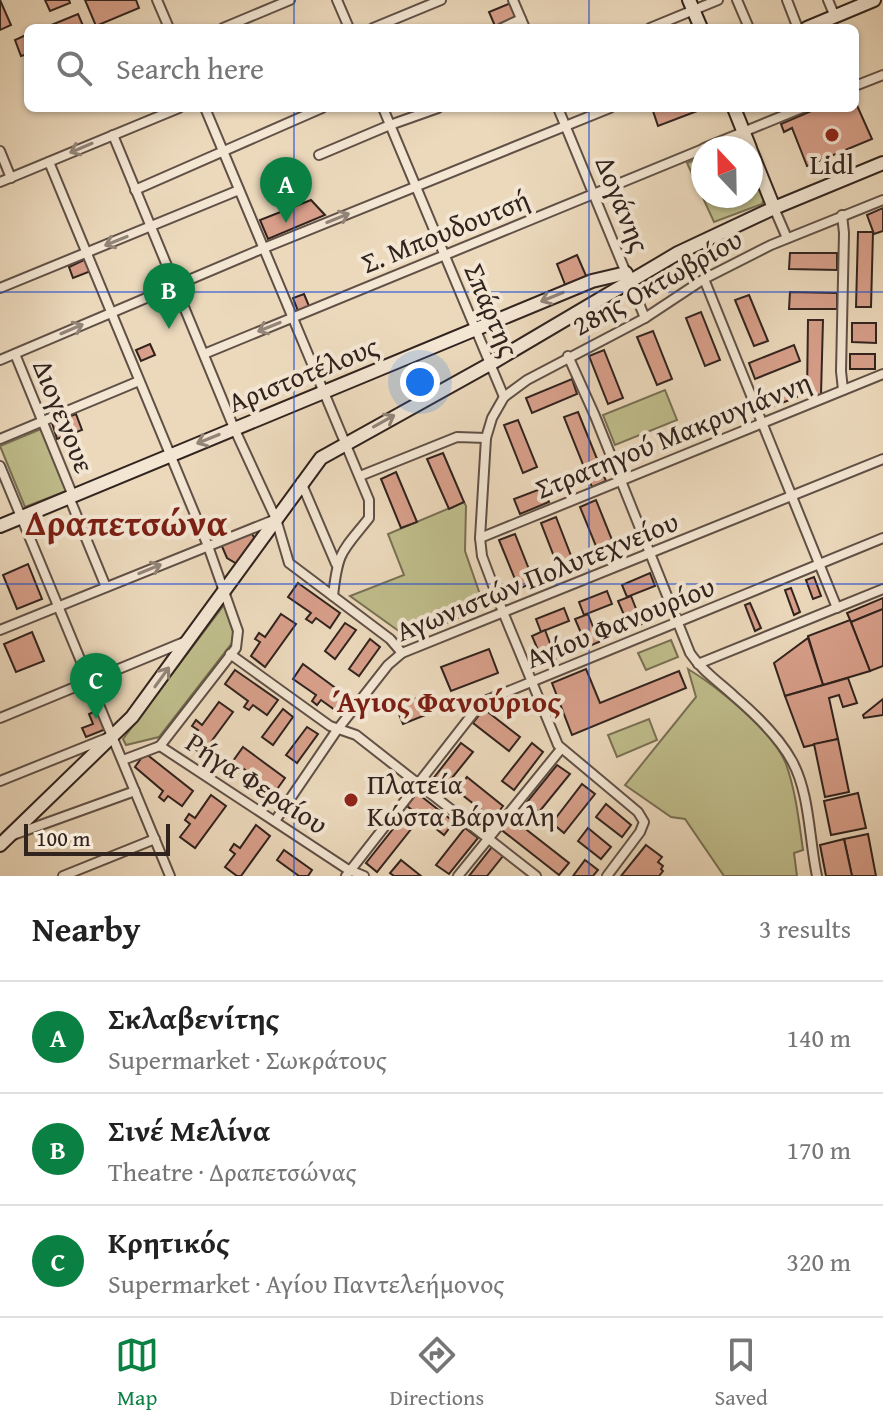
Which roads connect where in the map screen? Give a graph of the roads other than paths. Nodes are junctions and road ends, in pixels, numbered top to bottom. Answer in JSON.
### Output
{"nodes":[{"id":1,"x":157,"y":0,"type":"edge"},
{"id":2,"x":290,"y":0,"type":"edge"},
{"id":3,"x":337,"y":0,"type":"edge"},
{"id":4,"x":441,"y":0,"type":"edge"},
{"id":5,"x":513,"y":0,"type":"edge"},
{"id":6,"x":718,"y":0,"type":"edge"},
{"id":7,"x":737,"y":0,"type":"edge"},
{"id":8,"x":787,"y":0,"type":"edge"},
{"id":9,"x":828,"y":0,"type":"edge"},
{"id":10,"x":877,"y":0,"type":"edge"},
{"id":11,"x":692,"y":5,"type":"edge"},
{"id":12,"x":883,"y":7,"type":"edge"},
{"id":13,"x":833,"y":12,"type":"dead end"},
{"id":14,"x":167,"y":24,"type":"edge"},
{"id":15,"x":233,"y":24,"type":"edge"},
{"id":16,"x":347,"y":24,"type":"edge"},
{"id":17,"x":383,"y":24,"type":"edge"},
{"id":18,"x":523,"y":24,"type":"edge"},
{"id":19,"x":657,"y":24,"type":"edge"},
{"id":20,"x":699,"y":24,"type":"edge"},
{"id":21,"x":747,"y":24,"type":"edge"},
{"id":22,"x":800,"y":24,"type":"edge"},
{"id":23,"x":810,"y":24,"type":"edge"},
{"id":24,"x":883,"y":75,"type":"edge"},
{"id":25,"x":859,"y":84,"type":"edge"},
{"id":26,"x":169,"y":112,"type":"edge"},
{"id":27,"x":207,"y":112,"type":"edge"},
{"id":28,"x":313,"y":112,"type":"edge"},
{"id":29,"x":385,"y":112,"type":"edge"},
{"id":30,"x":427,"y":112,"type":"edge"},
{"id":31,"x":560,"y":112,"type":"edge"},
{"id":32,"x":600,"y":112,"type":"edge"},
{"id":33,"x":736,"y":112,"type":"edge"},
{"id":34,"x":792,"y":112,"type":"edge"},
{"id":35,"x":390,"y":125,"type":"junction"},
{"id":36,"x":565,"y":126,"type":"junction"},
{"id":37,"x":743,"y":132,"type":"junction"},
{"id":38,"x":113,"y":135,"type":"junction"},
{"id":39,"x":733,"y":136,"type":"edge"},
{"id":40,"x":745,"y":136,"type":"edge"},
{"id":41,"x":0,"y":151,"type":"edge"},
{"id":42,"x":223,"y":152,"type":"junction"},
{"id":43,"x":691,"y":153,"type":"edge"},
{"id":44,"x":319,"y":155,"type":"dead end"},
{"id":45,"x":49,"y":162,"type":"junction"},
{"id":46,"x":883,"y":163,"type":"edge"},
{"id":47,"x":11,"y":178,"type":"junction"},
{"id":48,"x":763,"y":181,"type":"edge"},
{"id":49,"x":0,"y":182,"type":"edge"},
{"id":50,"x":416,"y":186,"type":"junction"},
{"id":51,"x":135,"y":190,"type":"junction"},
{"id":52,"x":239,"y":190,"type":"junction"},
{"id":53,"x":593,"y":194,"type":"junction"},
{"id":54,"x":883,"y":200,"type":"edge"},
{"id":55,"x":774,"y":208,"type":"junction"},
{"id":56,"x":842,"y":215,"type":"junction"},
{"id":57,"x":150,"y":227,"type":"junction"},
{"id":58,"x":787,"y":238,"type":"junction"},
{"id":59,"x":264,"y":248,"type":"junction"},
{"id":60,"x":88,"y":252,"type":"junction"},
{"id":61,"x":445,"y":255,"type":"junction"},
{"id":62,"x":627,"y":276,"type":"junction"},
{"id":63,"x":704,"y":279,"type":"junction"},
{"id":64,"x":176,"y":286,"type":"junction"},
{"id":65,"x":0,"y":288,"type":"edge"},
{"id":66,"x":111,"y":312,"type":"junction"},
{"id":67,"x":293,"y":317,"type":"junction"},
{"id":68,"x":645,"y":318,"type":"junction"},
{"id":69,"x":476,"y":328,"type":"junction"},
{"id":70,"x":15,"y":354,"type":"junction"},
{"id":71,"x":204,"y":354,"type":"junction"},
{"id":72,"x":568,"y":356,"type":"junction"},
{"id":73,"x":0,"y":360,"type":"edge"},
{"id":74,"x":490,"y":364,"type":"junction"},
{"id":75,"x":883,"y":374,"type":"edge"},
{"id":76,"x":139,"y":381,"type":"junction"},
{"id":77,"x":843,"y":390,"type":"junction"},
{"id":78,"x":325,"y":393,"type":"junction"},
{"id":79,"x":504,"y":397,"type":"junction"},
{"id":80,"x":44,"y":421,"type":"junction"},
{"id":81,"x":762,"y":423,"type":"junction"},
{"id":82,"x":234,"y":428,"type":"junction"},
{"id":83,"x":486,"y":438,"type":"junction"},
{"id":84,"x":0,"y":439,"type":"edge"},
{"id":85,"x":346,"y":442,"type":"junction"},
{"id":86,"x":169,"y":454,"type":"junction"},
{"id":87,"x":883,"y":459,"type":"edge"},
{"id":88,"x":0,"y":466,"type":"edge"},
{"id":89,"x":360,"y":476,"type":"junction"},
{"id":90,"x":620,"y":481,"type":"junction"},
{"id":91,"x":301,"y":482,"type":"junction"},
{"id":92,"x":792,"y":496,"type":"junction"},
{"id":93,"x":71,"y":497,"type":"junction"},
{"id":94,"x":21,"y":517,"type":"junction"},
{"id":95,"x":276,"y":519,"type":"junction"},
{"id":96,"x":0,"y":526,"type":"edge"},
{"id":97,"x":480,"y":538,"type":"junction"},
{"id":98,"x":883,"y":538,"type":"edge"},
{"id":99,"x":208,"y":546,"type":"junction"},
{"id":100,"x":650,"y":553,"type":"junction"},
{"id":101,"x":336,"y":564,"type":"junction"},
{"id":102,"x":819,"y":564,"type":"junction"},
{"id":103,"x":106,"y":587,"type":"junction"},
{"id":104,"x":883,"y":589,"type":"edge"},
{"id":105,"x":224,"y":593,"type":"junction"},
{"id":106,"x":333,"y":596,"type":"junction"},
{"id":107,"x":58,"y":606,"type":"junction"},
{"id":108,"x":837,"y":608,"type":"junction"},
{"id":109,"x":503,"y":612,"type":"junction"},
{"id":110,"x":677,"y":622,"type":"junction"},
{"id":111,"x":0,"y":630,"type":"edge"},
{"id":112,"x":188,"y":641,"type":"junction"},
{"id":113,"x":402,"y":653,"type":"junction"},
{"id":114,"x":230,"y":654,"type":"junction"},
{"id":115,"x":698,"y":664,"type":"junction"},
{"id":116,"x":89,"y":681,"type":"junction"},
{"id":117,"x":531,"y":682,"type":"junction"},
{"id":118,"x":0,"y":718,"type":"edge"},
{"id":119,"x":337,"y":730,"type":"junction"},
{"id":120,"x":112,"y":736,"type":"junction"},
{"id":121,"x":160,"y":746,"type":"junction"},
{"id":122,"x":561,"y":749,"type":"junction"},
{"id":123,"x":123,"y":760,"type":"junction"},
{"id":124,"x":0,"y":781,"type":"edge"},
{"id":125,"x":419,"y":783,"type":"junction"},
{"id":126,"x":135,"y":791,"type":"junction"},
{"id":127,"x":275,"y":821,"type":"junction"},
{"id":128,"x":155,"y":839,"type":"junction"},
{"id":129,"x":488,"y":839,"type":"junction"},
{"id":130,"x":4,"y":840,"type":"edge"},
{"id":131,"x":349,"y":873,"type":"edge"},
{"id":132,"x":63,"y":876,"type":"edge"},
{"id":133,"x":170,"y":876,"type":"edge"},
{"id":134,"x":364,"y":876,"type":"edge"},
{"id":135,"x":458,"y":876,"type":"edge"},
{"id":136,"x":536,"y":876,"type":"edge"},
{"id":137,"x":607,"y":876,"type":"edge"},
{"id":138,"x":817,"y":876,"type":"edge"}],
"edges":[{"from":1,"to":14,"type":"street"},
{"from":2,"to":15,"type":"street"},
{"from":3,"to":16,"type":"street"},
{"from":4,"to":17,"type":"street"},
{"from":5,"to":18,"type":"street"},
{"from":6,"to":11,"type":"street"},
{"from":7,"to":21,"type":"street"},
{"from":8,"to":22,"type":"street"},
{"from":9,"to":13,"type":"street"},
{"from":10,"to":12,"type":"street"},
{"from":10,"to":23,"type":"street"},
{"from":11,"to":19,"type":"street"},
{"from":11,"to":20,"type":"street"},
{"from":24,"to":25,"type":"street"},
{"from":26,"to":38,"type":"street"},
{"from":27,"to":42,"type":"street"},
{"from":28,"to":42,"type":"street"},
{"from":29,"to":35,"type":"street","name":"Σπάρτης"},
{"from":30,"to":35,"type":"street"},
{"from":31,"to":36,"type":"street","name":"Δογάνης"},
{"from":32,"to":36,"type":"street"},
{"from":33,"to":37,"type":"street"},
{"from":34,"to":37,"type":"street","name":"Σ. Μπουδουτσή"},
{"from":35,"to":44,"type":"street"},
{"from":35,"to":50,"type":"street","name":"Σπάρτης"},
{"from":36,"to":50,"type":"street"},
{"from":36,"to":53,"type":"street","name":"Δογάνης"},
{"from":37,"to":39,"type":"street","name":"Σ. Μπουδουτσή"},
{"from":37,"to":40,"type":"street"},
{"from":38,"to":45,"type":"street","one_way":true},
{"from":38,"to":51,"type":"street"},
{"from":41,"to":47,"type":"street"},
{"from":42,"to":51,"type":"street"},
{"from":42,"to":52,"type":"street"},
{"from":43,"to":53,"type":"street","name":"Σ. Μπουδουτσή"},
{"from":45,"to":47,"type":"street"},
{"from":45,"to":60,"type":"street"},
{"from":46,"to":55,"type":"street"},
{"from":47,"to":49,"type":"street"},
{"from":48,"to":55,"type":"street"},
{"from":59,"to":50,"type":"street","one_way":true},
{"from":50,"to":61,"type":"street","name":"Σπάρτης"},
{"from":51,"to":57,"type":"street"},
{"from":52,"to":57,"type":"street"},
{"from":52,"to":59,"type":"street"},
{"from":53,"to":61,"type":"street","name":"Σ. Μπουδουτσή"},
{"from":53,"to":62,"type":"street","name":"Δογάνης"},
{"from":54,"to":56,"type":"street","name":"28ης Οκτωβρίου"},
{"from":55,"to":58,"type":"street"},
{"from":55,"to":62,"type":"street"},
{"from":56,"to":58,"type":"street","name":"28ης Οκτωβρίου"},
{"from":56,"to":77,"type":"street"},
{"from":57,"to":60,"type":"street","one_way":true},
{"from":57,"to":64,"type":"street"},
{"from":58,"to":63,"type":"street","name":"28ης Οκτωβρίου"},
{"from":59,"to":64,"type":"street"},
{"from":59,"to":67,"type":"street"},
{"from":60,"to":65,"type":"street"},
{"from":60,"to":66,"type":"street"},
{"from":61,"to":67,"type":"street","name":"Σ. Μπουδουτσή"},
{"from":61,"to":69,"type":"street","name":"Σπάρτης"},
{"from":62,"to":68,"type":"street","name":"Δογάνης"},
{"from":62,"to":69,"type":"street","name":"Αριστοτέλους","one_way":true},
{"from":62,"to":74,"type":"street"},
{"from":63,"to":68,"type":"street","name":"28ης Οκτωβρίου"},
{"from":63,"to":81,"type":"street"},
{"from":64,"to":66,"type":"street"},
{"from":64,"to":71,"type":"street"},
{"from":70,"to":66,"type":"street","one_way":true},
{"from":66,"to":76,"type":"street"},
{"from":67,"to":71,"type":"street","name":"Σ. Μπουδουτσή","one_way":true},
{"from":67,"to":78,"type":"street"},
{"from":68,"to":72,"type":"street","name":"28ης Οκτωβρίου"},
{"from":69,"to":74,"type":"street","name":"Σπάρτης"},
{"from":69,"to":78,"type":"street","name":"Αριστοτέλους"},
{"from":70,"to":73,"type":"street"},
{"from":70,"to":80,"type":"street","name":"Διογενουε"},
{"from":71,"to":82,"type":"street"},
{"from":72,"to":79,"type":"street","name":"28ης Οκτωβρίου"},
{"from":72,"to":90,"type":"street"},
{"from":74,"to":79,"type":"street","name":"Σπάρτης"},
{"from":85,"to":74,"type":"street","one_way":true},
{"from":75,"to":77,"type":"street","name":"Στρατηγού Μακρυγιάννη"},
{"from":76,"to":80,"type":"street"},
{"from":76,"to":86,"type":"street"},
{"from":77,"to":81,"type":"street","name":"Στρατηγού Μακρυγιάννη"},
{"from":78,"to":82,"type":"street","name":"Αριστοτέλους"},
{"from":78,"to":85,"type":"street"},
{"from":79,"to":83,"type":"street"},
{"from":80,"to":84,"type":"street"},
{"from":80,"to":93,"type":"street","name":"Διογενουε"},
{"from":81,"to":90,"type":"street","name":"Στρατηγού Μακρυγιάννη"},
{"from":81,"to":92,"type":"street"},
{"from":82,"to":86,"type":"street","name":"Αριστοτέλους","one_way":true},
{"from":82,"to":95,"type":"street"},
{"from":83,"to":89,"type":"street"},
{"from":83,"to":97,"type":"street"},
{"from":85,"to":89,"type":"street"},
{"from":85,"to":91,"type":"street"},
{"from":86,"to":93,"type":"street","name":"Αριστοτέλους"},
{"from":86,"to":99,"type":"street"},
{"from":87,"to":92,"type":"street","name":"Αγωνιστών Πολυτεχνείου"},
{"from":88,"to":94,"type":"street"},
{"from":89,"to":101,"type":"street"},
{"from":90,"to":97,"type":"street","name":"Στρατηγού Μακρυγιάννη"},
{"from":90,"to":100,"type":"street"},
{"from":91,"to":95,"type":"street"},
{"from":91,"to":101,"type":"street"},
{"from":92,"to":100,"type":"street","name":"Αγωνιστών Πολυτεχνείου"},
{"from":92,"to":102,"type":"street"},
{"from":93,"to":94,"type":"street","name":"Αριστοτέλους"},
{"from":93,"to":103,"type":"street","name":"Διογενουε"},
{"from":94,"to":96,"type":"street","name":"Αριστοτέλους"},
{"from":94,"to":107,"type":"street"},
{"from":95,"to":99,"type":"street"},
{"from":95,"to":105,"type":"street"},
{"from":95,"to":106,"type":"street"},
{"from":97,"to":109,"type":"street"},
{"from":98,"to":102,"type":"street","name":"Αγίου Φανουρίου"},
{"from":103,"to":99,"type":"street","one_way":true},
{"from":99,"to":105,"type":"street"},
{"from":100,"to":109,"type":"street","name":"Αγωνιστών Πολυτεχνείου"},
{"from":100,"to":110,"type":"street"},
{"from":101,"to":106,"type":"street"},
{"from":102,"to":108,"type":"street"},
{"from":102,"to":110,"type":"street","name":"Αγίου Φανουρίου"},
{"from":103,"to":107,"type":"street"},
{"from":104,"to":108,"type":"street"},
{"from":105,"to":112,"type":"street"},
{"from":105,"to":114,"type":"street"},
{"from":106,"to":113,"type":"street"},
{"from":107,"to":111,"type":"street"},
{"from":107,"to":116,"type":"street"},
{"from":108,"to":115,"type":"street"},
{"from":109,"to":113,"type":"street","name":"Αγωνιστών Πολυτεχνείου"},
{"from":109,"to":117,"type":"street"},
{"from":110,"to":115,"type":"street"},
{"from":110,"to":117,"type":"street","name":"Αγίου Φανουρίου"},
{"from":112,"to":116,"type":"street"},
{"from":120,"to":112,"type":"street","one_way":true},
{"from":113,"to":119,"type":"street","name":"Αγωνιστών Πολυτεχνείου"},
{"from":114,"to":119,"type":"street"},
{"from":114,"to":121,"type":"street"},
{"from":115,"to":138,"type":"street"},
{"from":116,"to":118,"type":"street"},
{"from":116,"to":120,"type":"street"},
{"from":117,"to":122,"type":"street"},
{"from":117,"to":125,"type":"street","name":"Αγίου Φανουρίου"},
{"from":119,"to":125,"type":"street"},
{"from":119,"to":127,"type":"street","name":"Αγωνιστών Πολυτεχνείου"},
{"from":120,"to":123,"type":"street"},
{"from":120,"to":124,"type":"street"},
{"from":120,"to":130,"type":"street"},
{"from":121,"to":123,"type":"street","name":"Ρήγα Φεραίου"},
{"from":121,"to":127,"type":"street","name":"Ρήγα Φεραίου"},
{"from":122,"to":129,"type":"street"},
{"from":122,"to":137,"type":"street"},
{"from":123,"to":126,"type":"street"},
{"from":125,"to":129,"type":"street"},
{"from":125,"to":131,"type":"street","name":"Αγίου Φανουρίου"},
{"from":126,"to":128,"type":"street"},
{"from":126,"to":130,"type":"street"},
{"from":127,"to":131,"type":"street","name":"Ρήγα Φεραίου"},
{"from":128,"to":132,"type":"street"},
{"from":128,"to":133,"type":"street"},
{"from":129,"to":135,"type":"street"},
{"from":129,"to":136,"type":"street"},
{"from":131,"to":134,"type":"street","name":"Ρήγα Φεραίου"}]}
